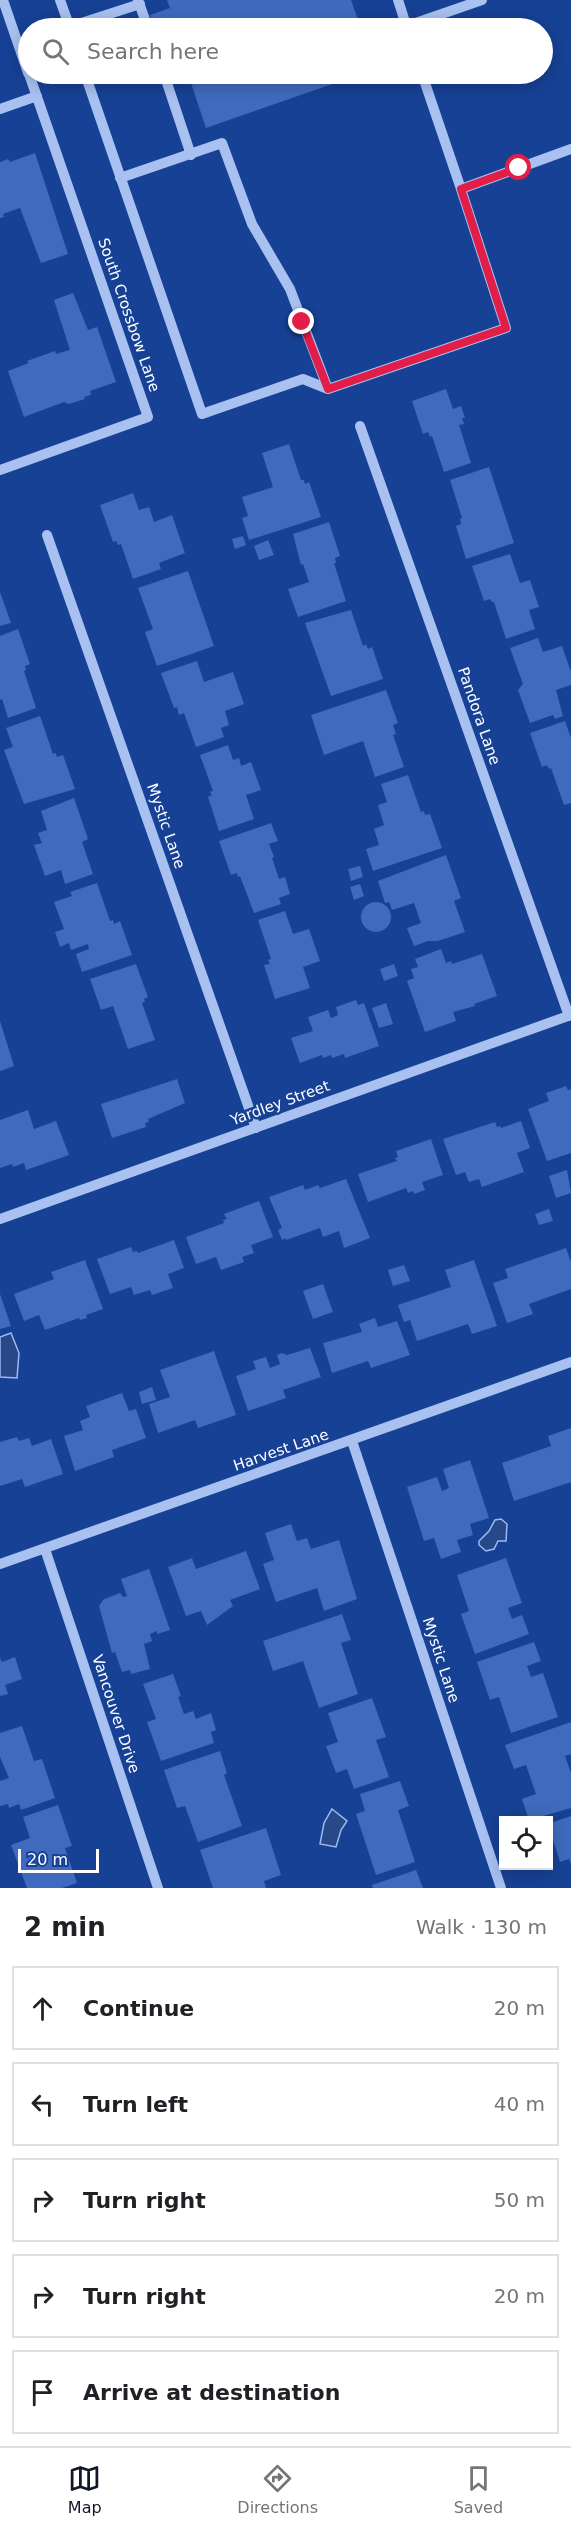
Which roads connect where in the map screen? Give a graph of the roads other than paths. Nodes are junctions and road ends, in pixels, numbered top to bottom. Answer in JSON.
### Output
{"nodes":[{"id":1,"x":3,"y":0,"type":"edge"},
{"id":2,"x":60,"y":0,"type":"edge"},
{"id":3,"x":398,"y":0,"type":"edge"},
{"id":4,"x":482,"y":0,"type":"edge"},
{"id":5,"x":139,"y":2,"type":"edge"},
{"id":6,"x":66,"y":18,"type":"edge"},
{"id":7,"x":97,"y":18,"type":"edge"},
{"id":8,"x":145,"y":18,"type":"edge"},
{"id":9,"x":404,"y":18,"type":"edge"},
{"id":10,"x":432,"y":18,"type":"edge"},
{"id":11,"x":18,"y":42,"type":"edge"},
{"id":12,"x":33,"y":84,"type":"edge"},
{"id":13,"x":88,"y":84,"type":"edge"},
{"id":14,"x":167,"y":84,"type":"edge"},
{"id":15,"x":425,"y":84,"type":"edge"},
{"id":16,"x":37,"y":96,"type":"junction"},
{"id":17,"x":0,"y":109,"type":"edge"},
{"id":18,"x":571,"y":149,"type":"edge"},
{"id":19,"x":191,"y":154,"type":"junction"},
{"id":20,"x":120,"y":178,"type":"junction"},
{"id":21,"x":461,"y":189,"type":"junction"},
{"id":22,"x":328,"y":389,"type":"junction"},
{"id":23,"x":360,"y":426,"type":"dead end"},
{"id":24,"x":0,"y":470,"type":"edge"},
{"id":25,"x":47,"y":535,"type":"dead end"},
{"id":26,"x":570,"y":1016,"type":"edge"},
{"id":27,"x":256,"y":1128,"type":"junction"},
{"id":28,"x":0,"y":1219,"type":"edge"},
{"id":29,"x":571,"y":1362,"type":"edge"},
{"id":30,"x":352,"y":1441,"type":"junction"},
{"id":31,"x":45,"y":1549,"type":"junction"},
{"id":32,"x":0,"y":1564,"type":"edge"},
{"id":33,"x":158,"y":1888,"type":"edge"},
{"id":34,"x":501,"y":1888,"type":"edge"}],
"edges":[{"from":1,"to":11,"type":"street","name":"South Crossbow Lane"},
{"from":2,"to":6,"type":"street"},
{"from":3,"to":9,"type":"street"},
{"from":4,"to":10,"type":"street"},
{"from":5,"to":7,"type":"street"},
{"from":5,"to":8,"type":"street"},
{"from":12,"to":16,"type":"street","name":"South Crossbow Lane"},
{"from":13,"to":20,"type":"street"},
{"from":14,"to":19,"type":"street"},
{"from":15,"to":21,"type":"street"},
{"from":16,"to":17,"type":"street"},
{"from":16,"to":24,"type":"street","name":"South Crossbow Lane"},
{"from":18,"to":21,"type":"street"},
{"from":19,"to":20,"type":"street"},
{"from":19,"to":22,"type":"street"},
{"from":20,"to":22,"type":"street"},
{"from":21,"to":22,"type":"street"},
{"from":23,"to":26,"type":"street","name":"Pandora Lane"},
{"from":25,"to":27,"type":"street","name":"Mystic Lane"},
{"from":26,"to":27,"type":"street","name":"Yardley Street"},
{"from":27,"to":28,"type":"street","name":"Yardley Street"},
{"from":29,"to":30,"type":"street","name":"Harvest Lane"},
{"from":30,"to":31,"type":"street","name":"Harvest Lane"},
{"from":30,"to":34,"type":"street","name":"Mystic Lane"},
{"from":31,"to":32,"type":"street","name":"Harvest Lane"},
{"from":31,"to":33,"type":"street","name":"Vancouver Drive"}]}
